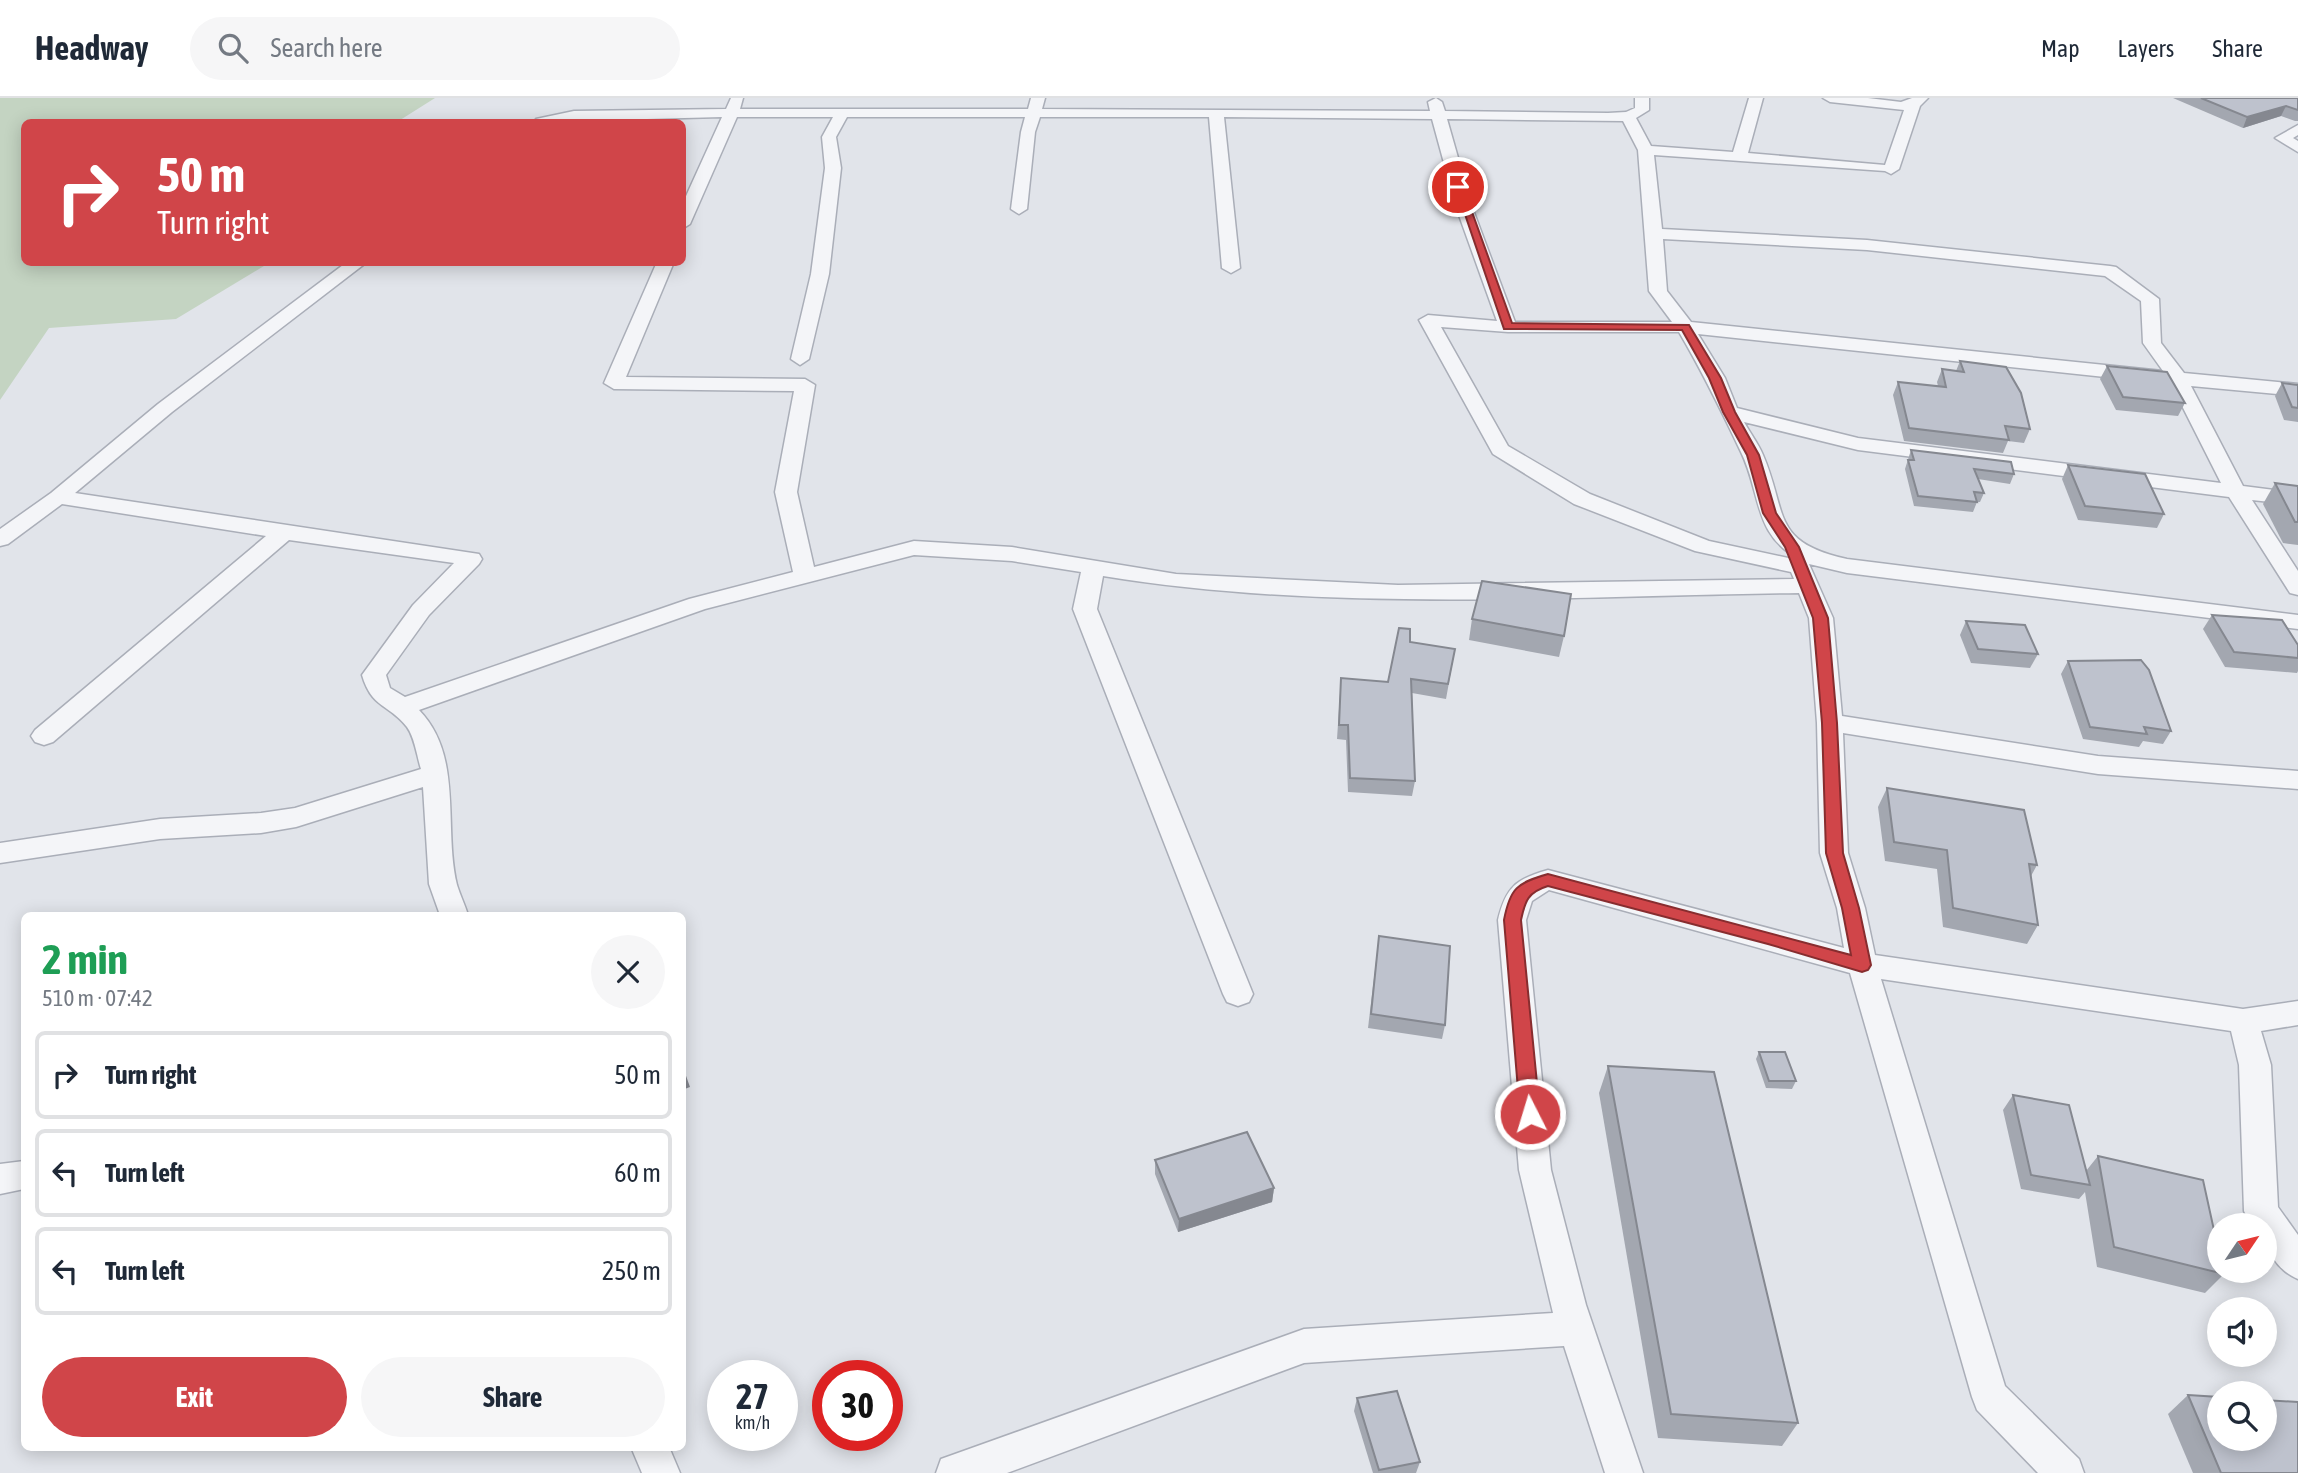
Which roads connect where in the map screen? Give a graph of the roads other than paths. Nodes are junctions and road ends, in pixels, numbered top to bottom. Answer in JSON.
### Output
{"nodes":[{"id":1,"x":738,"y":98,"type":"edge"},
{"id":2,"x":858,"y":98,"type":"edge"},
{"id":3,"x":1433,"y":98,"type":"edge"},
{"id":4,"x":1642,"y":98,"type":"edge"},
{"id":5,"x":1756,"y":98,"type":"edge"},
{"id":6,"x":1830,"y":98,"type":"edge"},
{"id":7,"x":1917,"y":101,"type":"edge"},
{"id":8,"x":1037,"y":105,"type":"edge"},
{"id":9,"x":730,"y":113,"type":"junction"},
{"id":10,"x":847,"y":114,"type":"junction"},
{"id":11,"x":1216,"y":114,"type":"junction"},
{"id":12,"x":1441,"y":116,"type":"junction"},
{"id":13,"x":1628,"y":116,"type":"junction"},
{"id":14,"x":555,"y":119,"type":"edge"},
{"id":15,"x":2298,"y":129,"type":"edge"},
{"id":16,"x":2298,"y":147,"type":"edge"},
{"id":17,"x":1646,"y":150,"type":"junction"},
{"id":18,"x":1739,"y":157,"type":"junction"},
{"id":19,"x":1885,"y":169,"type":"joint"},
{"id":20,"x":1018,"y":209,"type":"dead end"},
{"id":21,"x":686,"y":215,"type":"edge"},
{"id":22,"x":1653,"y":233,"type":"junction"},
{"id":23,"x":354,"y":266,"type":"edge"},
{"id":24,"x":664,"y":266,"type":"edge"},
{"id":25,"x":1231,"y":268,"type":"dead end"},
{"id":26,"x":1508,"y":327,"type":"junction"},
{"id":27,"x":1685,"y":327,"type":"junction"},
{"id":28,"x":800,"y":359,"type":"dead end"},
{"id":29,"x":2178,"y":379,"type":"junction"},
{"id":30,"x":2298,"y":390,"type":"edge"},
{"id":31,"x":1729,"y":412,"type":"junction"},
{"id":32,"x":2235,"y":489,"type":"junction"},
{"id":33,"x":58,"y":497,"type":"junction"},
{"id":34,"x":2298,"y":499,"type":"edge"},
{"id":35,"x":285,"y":532,"type":"junction"},
{"id":36,"x":0,"y":539,"type":"edge"},
{"id":37,"x":1093,"y":567,"type":"junction"},
{"id":38,"x":1800,"y":567,"type":"junction"},
{"id":39,"x":805,"y":576,"type":"junction"},
{"id":40,"x":2298,"y":588,"type":"edge"},
{"id":41,"x":2298,"y":622,"type":"edge"},
{"id":42,"x":402,"y":707,"type":"junction"},
{"id":43,"x":1830,"y":723,"type":"junction"},
{"id":44,"x":44,"y":736,"type":"dead end"},
{"id":45,"x":435,"y":774,"type":"junction"},
{"id":46,"x":2298,"y":780,"type":"edge"},
{"id":47,"x":0,"y":853,"type":"edge"},
{"id":48,"x":453,"y":912,"type":"edge"},
{"id":49,"x":1862,"y":965,"type":"junction"},
{"id":50,"x":1238,"y":994,"type":"dead end"},
{"id":51,"x":2298,"y":1013,"type":"edge"},
{"id":52,"x":2242,"y":1021,"type":"junction"},
{"id":53,"x":21,"y":1176,"type":"edge"},
{"id":54,"x":0,"y":1180,"type":"edge"},
{"id":55,"x":2298,"y":1263,"type":"edge"},
{"id":56,"x":1576,"y":1328,"type":"junction"},
{"id":57,"x":652,"y":1451,"type":"edge"},
{"id":58,"x":661,"y":1473,"type":"edge"},
{"id":59,"x":955,"y":1473,"type":"edge"},
{"id":60,"x":1624,"y":1473,"type":"edge"},
{"id":61,"x":2065,"y":1473,"type":"edge"}],
"edges":[{"from":1,"to":9,"type":"street"},
{"from":2,"to":10,"type":"street"},
{"from":3,"to":12,"type":"street"},
{"from":4,"to":13,"type":"street"},
{"from":5,"to":18,"type":"street"},
{"from":6,"to":7,"type":"street"},
{"from":7,"to":19,"type":"street"},
{"from":8,"to":10,"type":"street"},
{"from":8,"to":11,"type":"street"},
{"from":8,"to":20,"type":"street"},
{"from":9,"to":10,"type":"street"},
{"from":9,"to":14,"type":"street"},
{"from":9,"to":21,"type":"street"},
{"from":10,"to":28,"type":"street"},
{"from":11,"to":12,"type":"street"},
{"from":11,"to":25,"type":"street"},
{"from":12,"to":13,"type":"street"},
{"from":12,"to":26,"type":"street"},
{"from":13,"to":17,"type":"street"},
{"from":15,"to":16,"type":"street"},
{"from":17,"to":18,"type":"street"},
{"from":17,"to":22,"type":"street"},
{"from":18,"to":19,"type":"street"},
{"from":22,"to":27,"type":"street"},
{"from":22,"to":29,"type":"street"},
{"from":23,"to":33,"type":"street"},
{"from":24,"to":39,"type":"street"},
{"from":26,"to":27,"type":"street"},
{"from":26,"to":38,"type":"street"},
{"from":27,"to":29,"type":"street"},
{"from":27,"to":31,"type":"street"},
{"from":29,"to":30,"type":"street"},
{"from":29,"to":32,"type":"street"},
{"from":31,"to":32,"type":"street"},
{"from":31,"to":38,"type":"street"},
{"from":32,"to":34,"type":"street"},
{"from":32,"to":40,"type":"street"},
{"from":33,"to":35,"type":"street"},
{"from":33,"to":36,"type":"street"},
{"from":35,"to":42,"type":"street"},
{"from":35,"to":44,"type":"street"},
{"from":37,"to":38,"type":"street"},
{"from":37,"to":39,"type":"street"},
{"from":37,"to":50,"type":"street"},
{"from":38,"to":41,"type":"street"},
{"from":38,"to":43,"type":"street"},
{"from":39,"to":42,"type":"street"},
{"from":42,"to":45,"type":"street"},
{"from":43,"to":46,"type":"street"},
{"from":43,"to":49,"type":"street"},
{"from":45,"to":47,"type":"street"},
{"from":45,"to":48,"type":"street"},
{"from":49,"to":52,"type":"street"},
{"from":49,"to":56,"type":"street"},
{"from":49,"to":61,"type":"street"},
{"from":51,"to":52,"type":"street"},
{"from":52,"to":55,"type":"street"},
{"from":53,"to":54,"type":"street"},
{"from":56,"to":59,"type":"street"},
{"from":56,"to":60,"type":"street"},
{"from":57,"to":58,"type":"street"}]}
